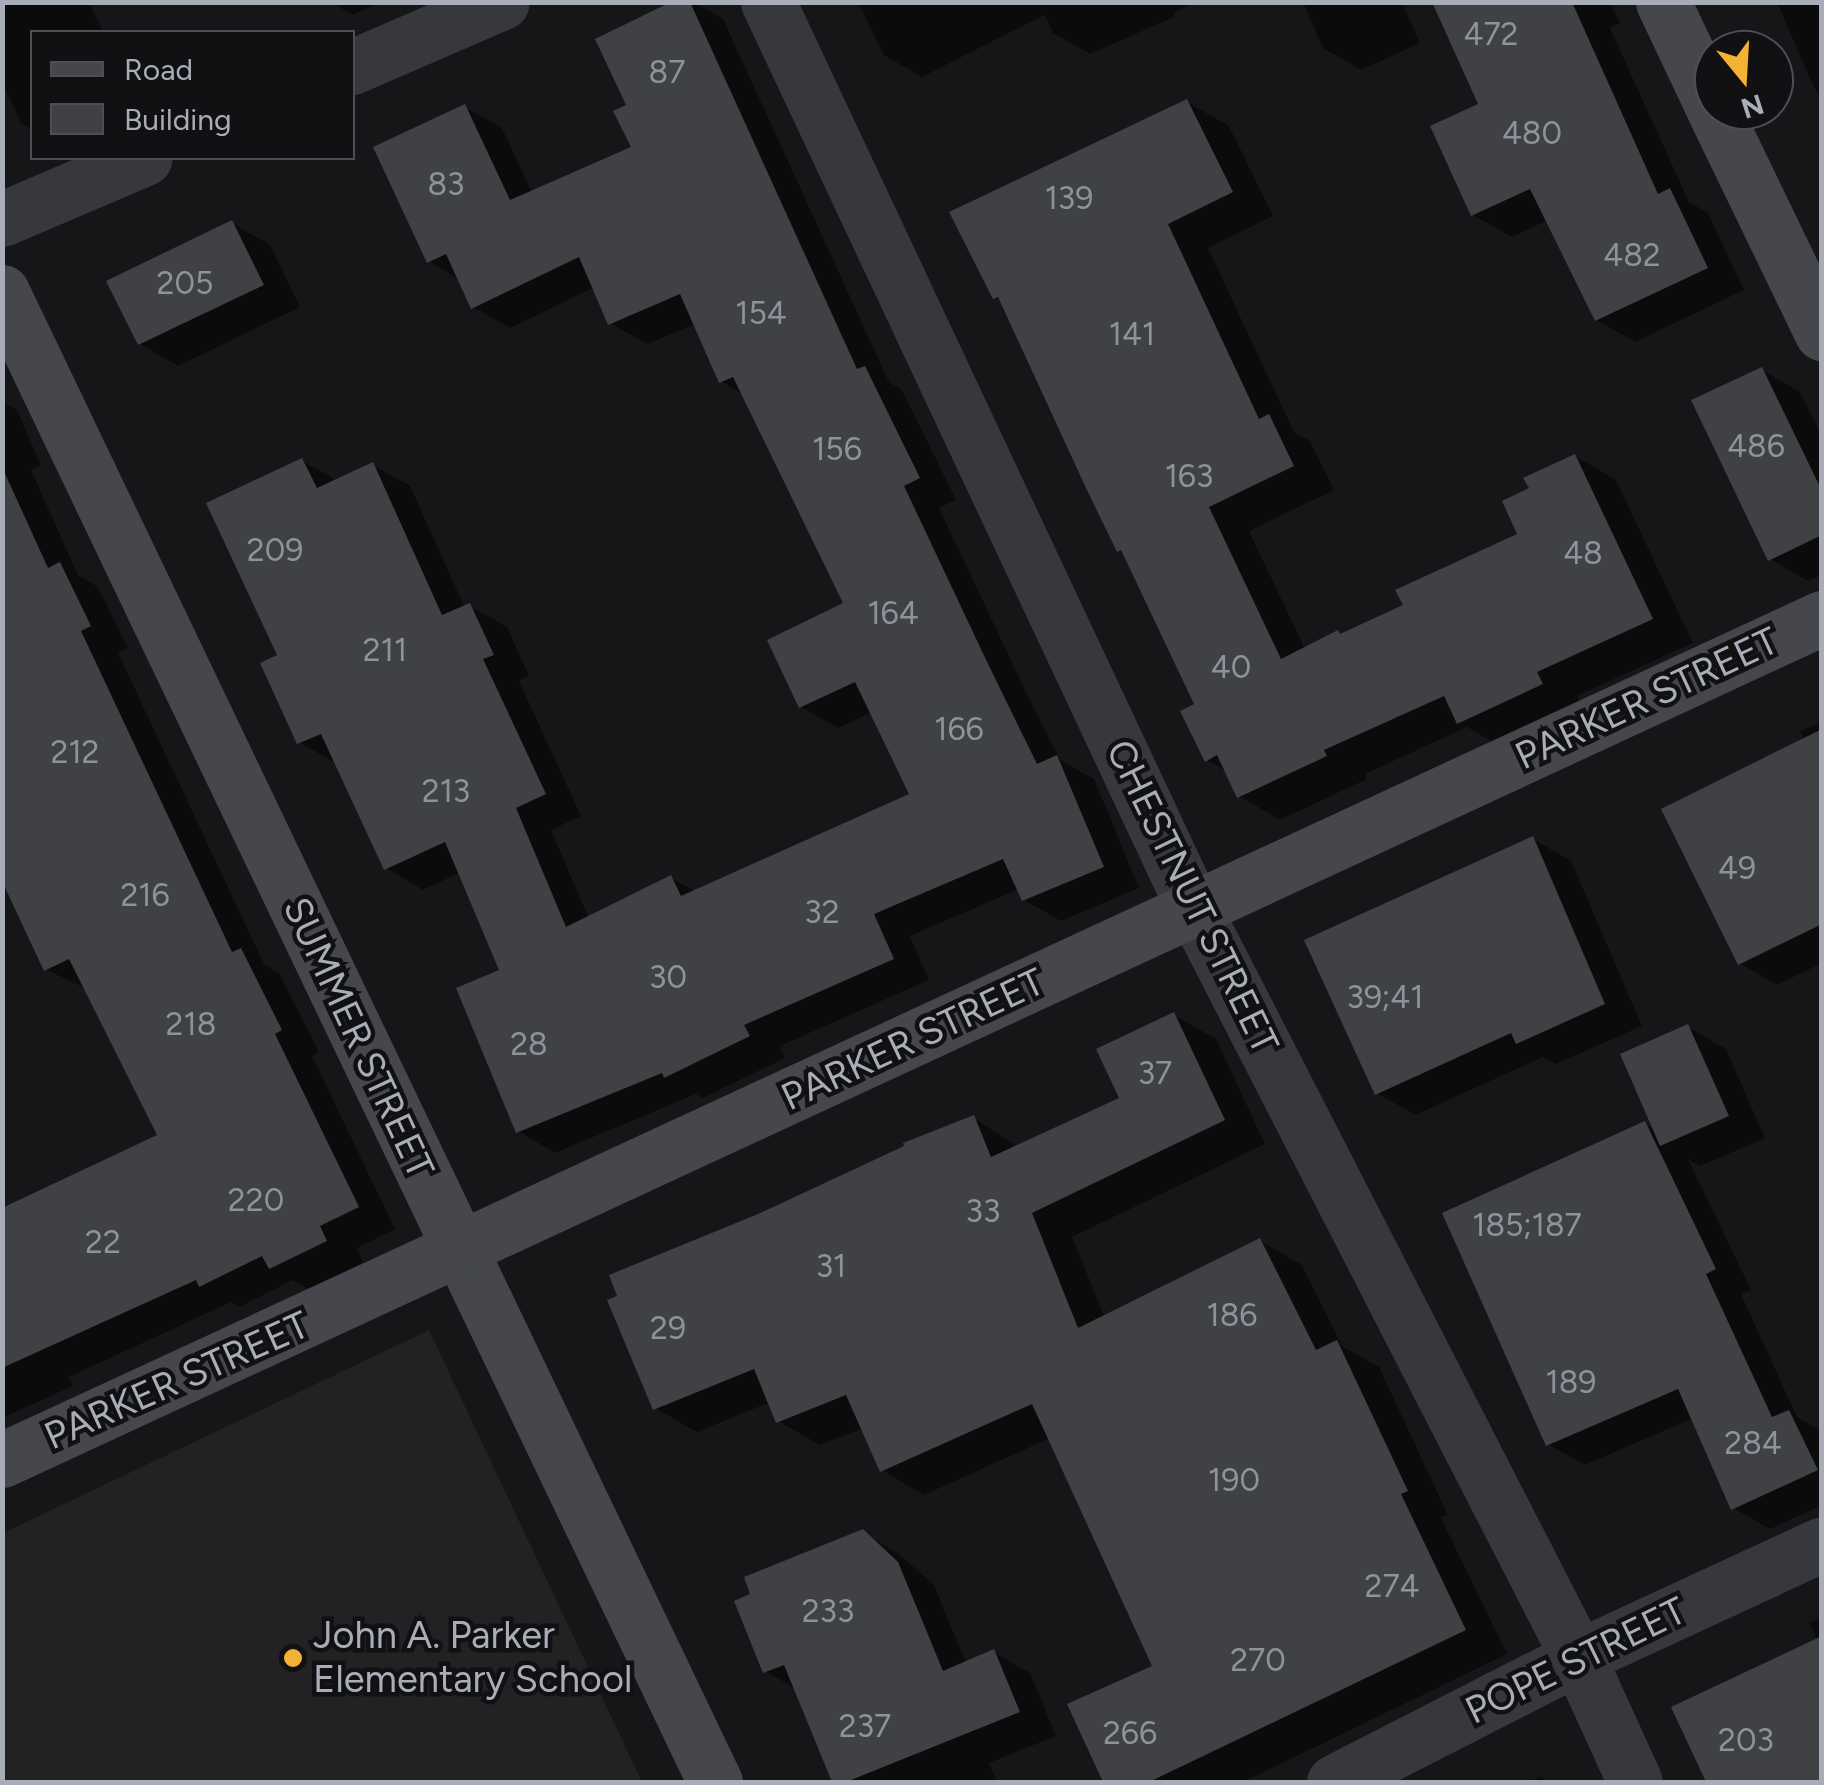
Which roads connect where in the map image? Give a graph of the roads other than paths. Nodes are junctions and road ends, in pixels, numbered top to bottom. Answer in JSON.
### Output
{"nodes":[{"id":1,"x":502,"y":2,"type":"edge"},
{"id":2,"x":768,"y":2,"type":"edge"},
{"id":3,"x":1663,"y":2,"type":"edge"},
{"id":4,"x":355,"y":66,"type":"edge"},
{"id":5,"x":1694,"y":68,"type":"edge"},
{"id":6,"x":1724,"y":130,"type":"edge"},
{"id":7,"x":139,"y":160,"type":"edge"},
{"id":8,"x":2,"y":219,"type":"edge"},
{"id":9,"x":2,"y":292,"type":"edge"},
{"id":10,"x":1822,"y":334,"type":"edge"},
{"id":11,"x":1822,"y":618,"type":"edge"},
{"id":12,"x":1194,"y":909,"type":"junction"},
{"id":13,"x":460,"y":1252,"type":"junction"},
{"id":14,"x":2,"y":1460,"type":"edge"},
{"id":15,"x":1822,"y":1544,"type":"edge"},
{"id":16,"x":1578,"y":1657,"type":"junction"},
{"id":17,"x":714,"y":1782,"type":"edge"},
{"id":18,"x":1334,"y":1782,"type":"edge"},
{"id":19,"x":1635,"y":1782,"type":"edge"}],
"edges":[{"from":1,"to":4,"type":"street"},
{"from":2,"to":12,"type":"street","name":"CHESTNUT STREET"},
{"from":3,"to":5,"type":"main road"},
{"from":6,"to":10,"type":"main road"},
{"from":7,"to":8,"type":"street"},
{"from":9,"to":13,"type":"main road","name":"SUMMER STREET"},
{"from":11,"to":12,"type":"main road","name":"PARKER STREET"},
{"from":12,"to":13,"type":"main road","name":"PARKER STREET"},
{"from":12,"to":16,"type":"street","name":"CHESTNUT STREET"},
{"from":13,"to":14,"type":"main road","name":"PARKER STREET"},
{"from":13,"to":17,"type":"main road","name":"SUMMER STREET"},
{"from":15,"to":16,"type":"street","name":"POPE STREET"},
{"from":16,"to":18,"type":"street","name":"POPE STREET"},
{"from":16,"to":19,"type":"street","name":"CHESTNUT STREET"}]}
